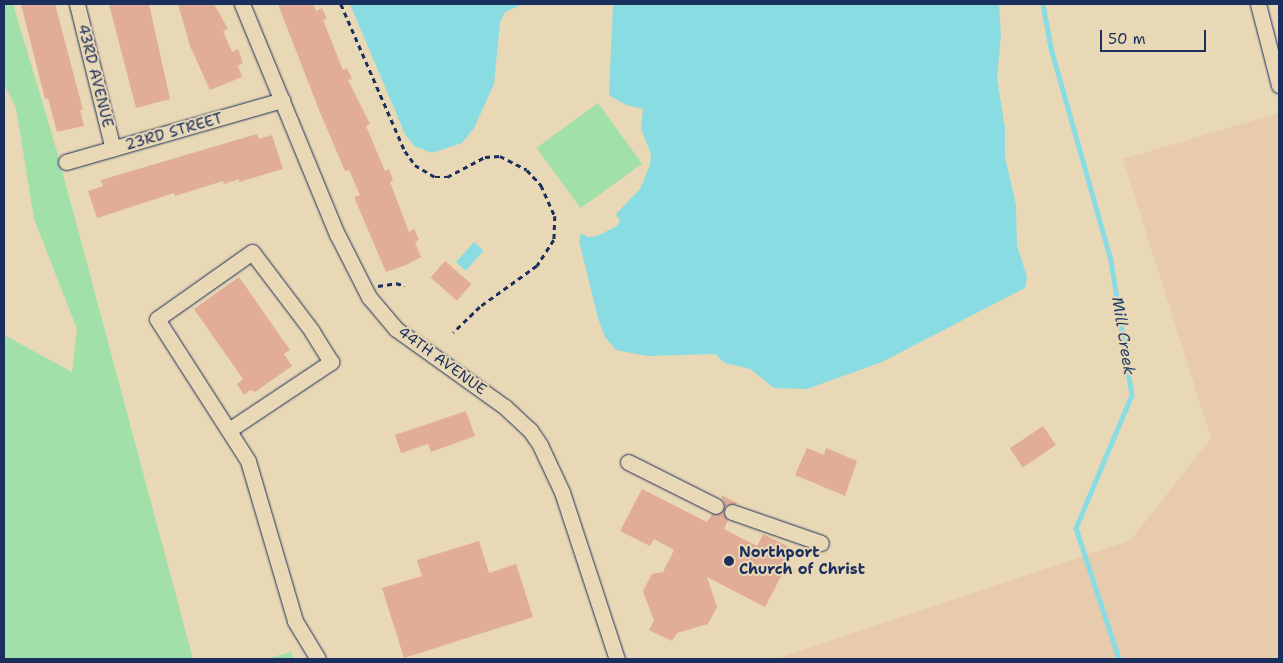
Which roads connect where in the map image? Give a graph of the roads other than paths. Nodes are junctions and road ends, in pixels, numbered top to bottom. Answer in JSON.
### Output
{"nodes":[{"id":1,"x":77,"y":4,"type":"edge"},
{"id":2,"x":242,"y":4,"type":"edge"},
{"id":3,"x":1258,"y":4,"type":"edge"},
{"id":4,"x":1279,"y":85,"type":"edge"},
{"id":5,"x":282,"y":100,"type":"junction"},
{"id":6,"x":113,"y":149,"type":"junction"},
{"id":7,"x":66,"y":162,"type":"dead end"},
{"id":8,"x":229,"y":430,"type":"junction"},
{"id":9,"x":628,"y":462,"type":"dead end"},
{"id":10,"x":716,"y":506,"type":"dead end"},
{"id":11,"x":732,"y":512,"type":"dead end"},
{"id":12,"x":820,"y":543,"type":"dead end"},
{"id":13,"x":318,"y":659,"type":"edge"},
{"id":14,"x":617,"y":659,"type":"edge"}],
"edges":[{"from":1,"to":6,"type":"street","name":"43RD AVENUE"},
{"from":2,"to":5,"type":"street","name":"44TH AVENUE"},
{"from":3,"to":4,"type":"street"},
{"from":5,"to":6,"type":"street","name":"23RD STREET"},
{"from":5,"to":14,"type":"street","name":"44TH AVENUE"},
{"from":6,"to":7,"type":"street","name":"23RD STREET"},
{"from":8,"to":8,"type":"street"},
{"from":8,"to":13,"type":"street"},
{"from":9,"to":10,"type":"street"},
{"from":11,"to":12,"type":"street"}]}
